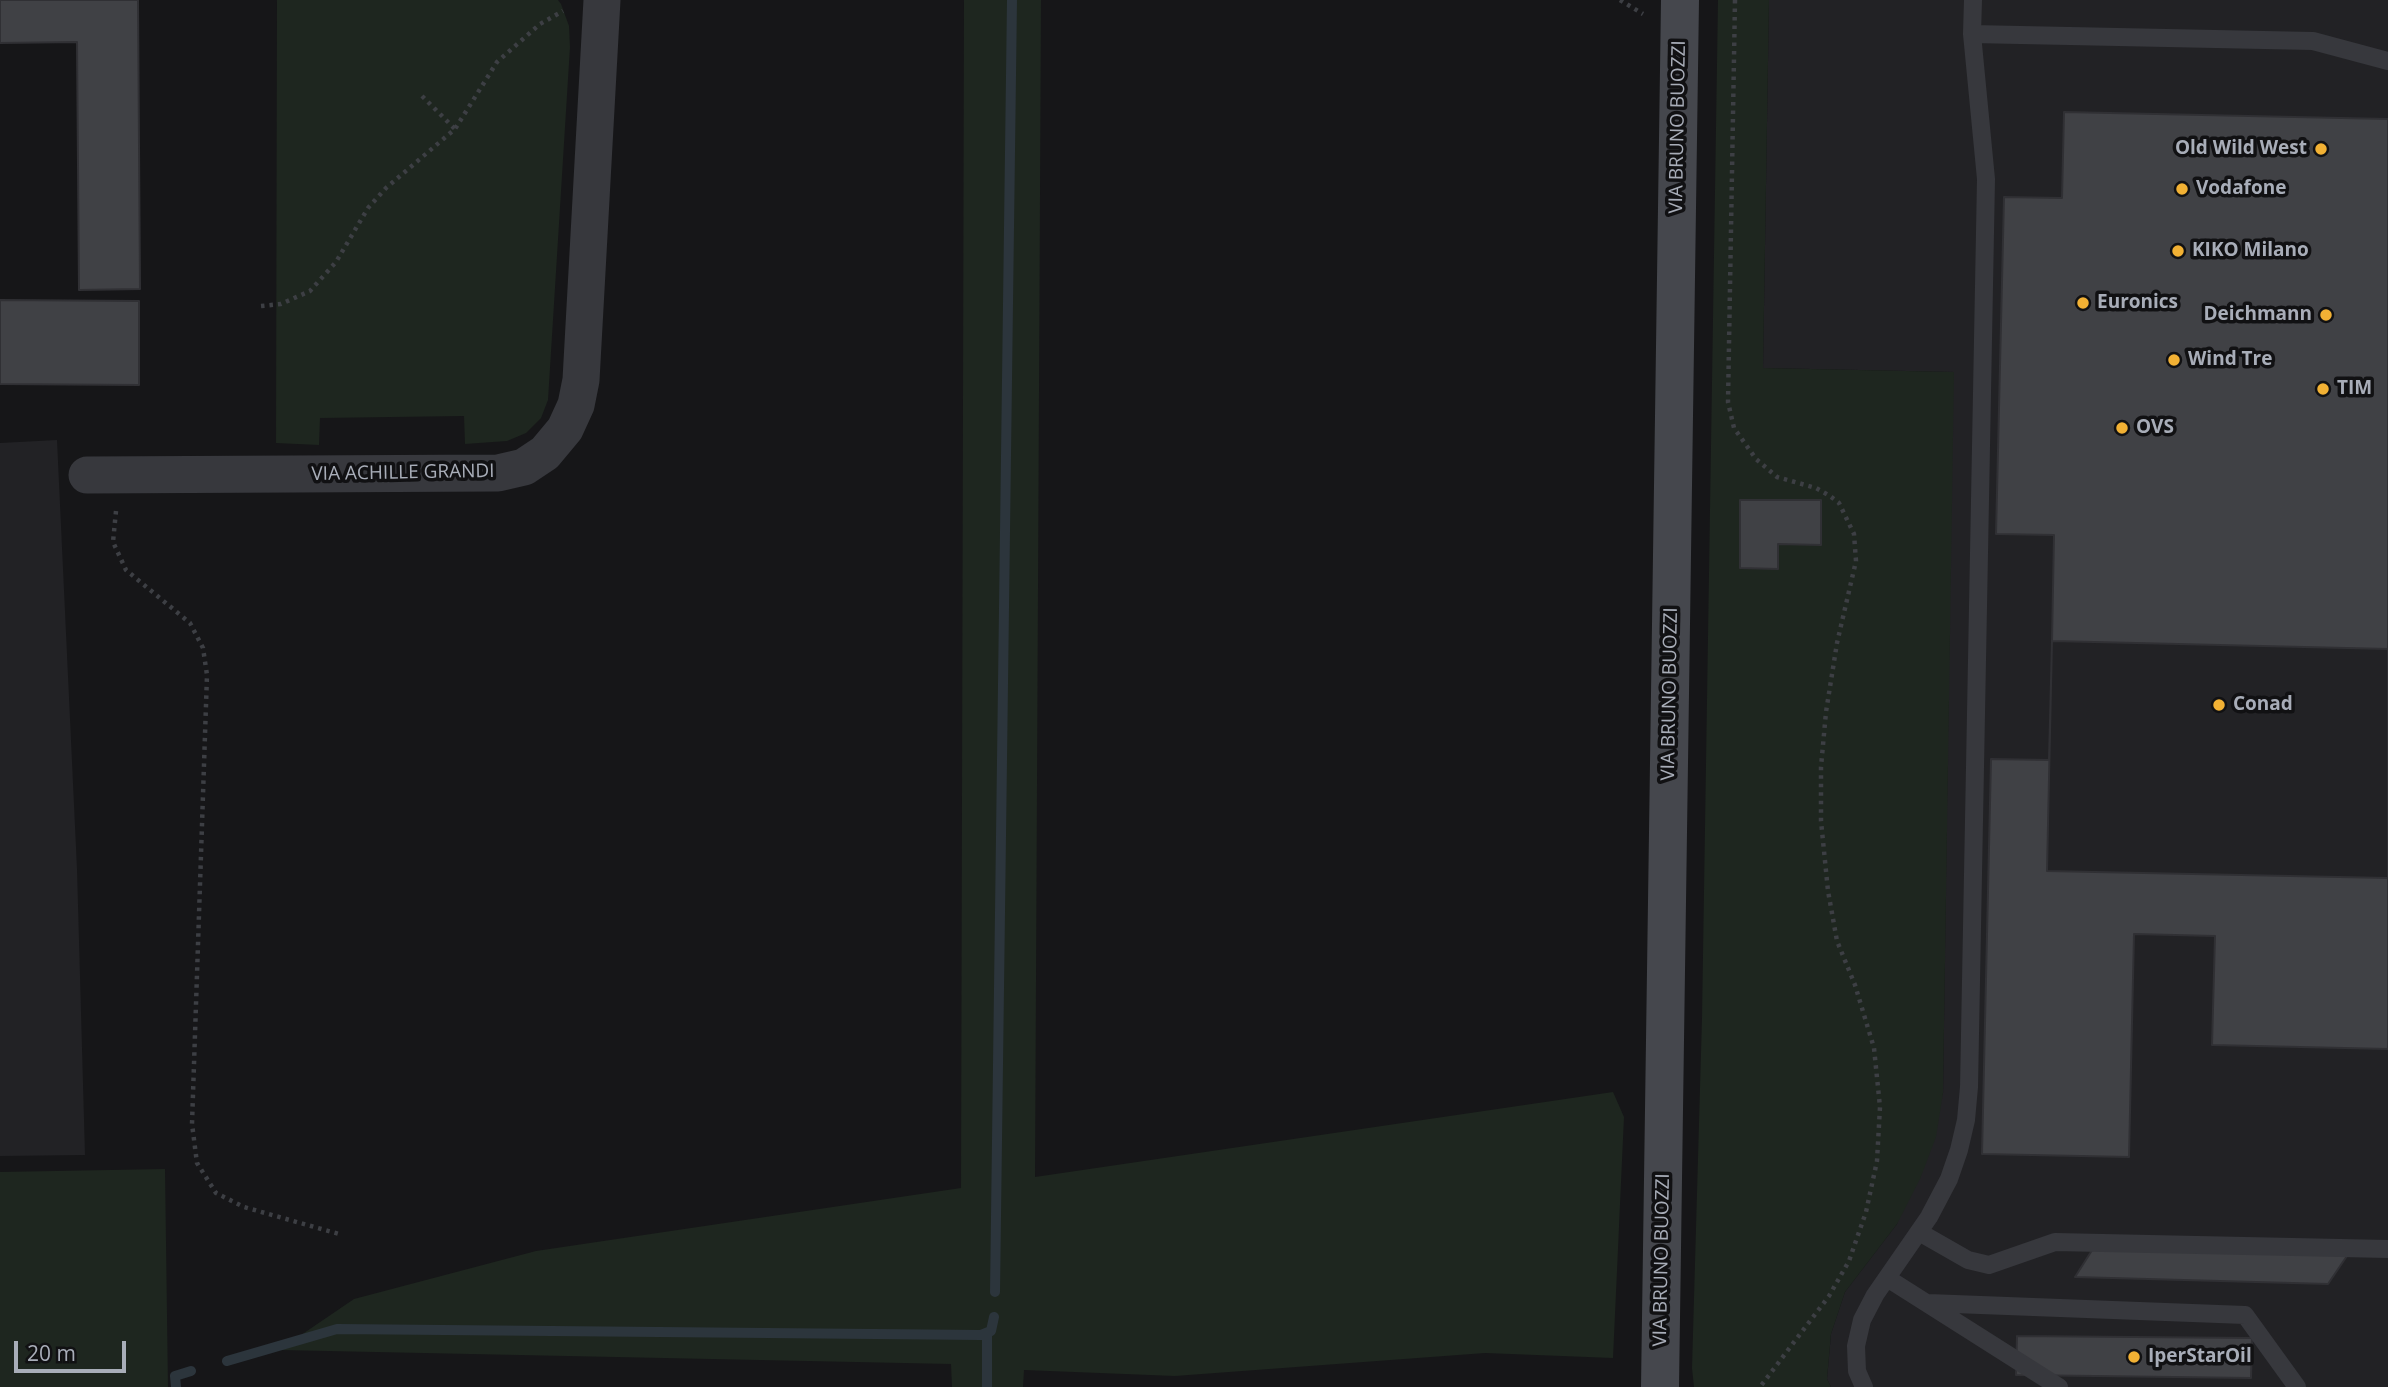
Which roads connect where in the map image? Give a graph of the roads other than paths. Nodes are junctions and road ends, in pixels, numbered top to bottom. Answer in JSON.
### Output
{"nodes":[{"id":1,"x":1973,"y":0,"type":"edge"},
{"id":2,"x":587,"y":3,"type":"edge"},
{"id":3,"x":1680,"y":8,"type":"edge"},
{"id":4,"x":1972,"y":34,"type":"junction"},
{"id":5,"x":2388,"y":61,"type":"edge"},
{"id":6,"x":103,"y":475,"type":"road end"},
{"id":7,"x":1919,"y":1232,"type":"junction"},
{"id":8,"x":2388,"y":1250,"type":"edge"},
{"id":9,"x":1887,"y":1278,"type":"junction"},
{"id":10,"x":1928,"y":1303,"type":"junction"},
{"id":11,"x":1660,"y":1387,"type":"edge"},
{"id":12,"x":1864,"y":1387,"type":"edge"},
{"id":13,"x":2059,"y":1387,"type":"edge"},
{"id":14,"x":2297,"y":1387,"type":"edge"}],
"edges":[{"from":1,"to":4,"type":"lane"},
{"from":2,"to":6,"type":"street","name":"VIA ACHILLE GRANDI"},
{"from":3,"to":11,"type":"main road","name":"VIA BRUNO BUOZZI"},
{"from":4,"to":5,"type":"lane"},
{"from":4,"to":7,"type":"lane"},
{"from":7,"to":8,"type":"lane"},
{"from":7,"to":9,"type":"lane"},
{"from":9,"to":10,"type":"lane"},
{"from":9,"to":12,"type":"lane"},
{"from":10,"to":13,"type":"lane"},
{"from":10,"to":14,"type":"lane"}]}
